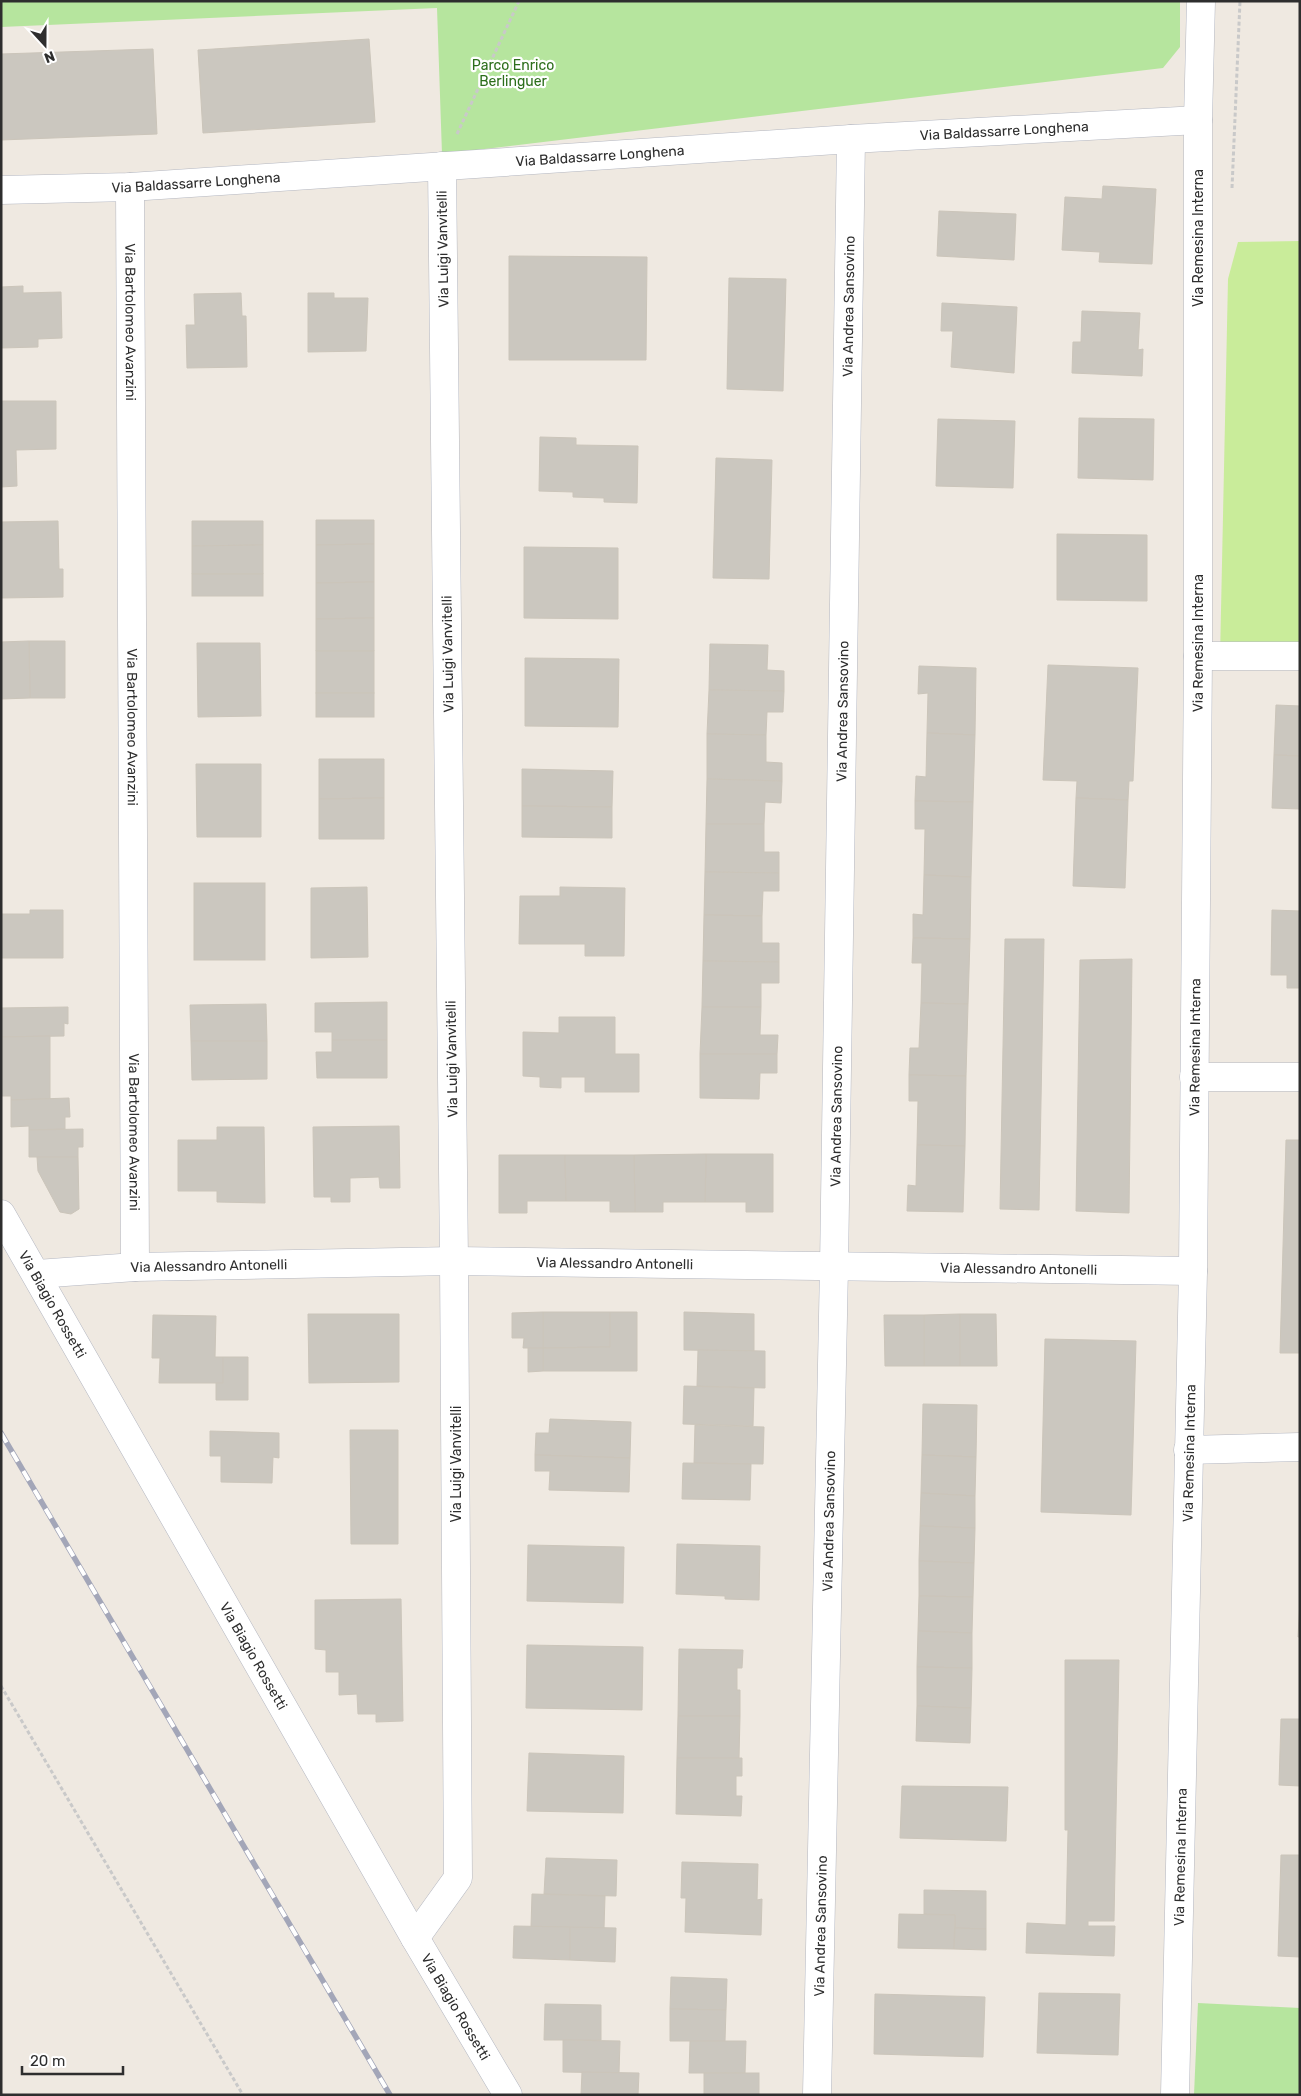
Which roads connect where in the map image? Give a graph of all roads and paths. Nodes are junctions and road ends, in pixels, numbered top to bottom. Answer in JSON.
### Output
{"nodes":[{"id":1,"x":519,"y":1,"type":"edge"},
{"id":2,"x":1201,"y":1,"type":"edge"},
{"id":3,"x":1240,"y":1,"type":"edge"},
{"id":4,"x":1198,"y":120,"type":"junction"},
{"id":5,"x":851,"y":139,"type":"junction"},
{"id":6,"x":442,"y":166,"type":"junction"},
{"id":7,"x":130,"y":186,"type":"junction"},
{"id":8,"x":1,"y":190,"type":"edge"},
{"id":9,"x":1232,"y":190,"type":"dead end"},
{"id":10,"x":1198,"y":656,"type":"junction"},
{"id":11,"x":1300,"y":656,"type":"edge"},
{"id":12,"x":1194,"y":1077,"type":"junction"},
{"id":13,"x":1300,"y":1077,"type":"edge"},
{"id":14,"x":1,"y":1214,"type":"edge"},
{"id":15,"x":454,"y":1261,"type":"junction"},
{"id":16,"x":135,"y":1267,"type":"junction"},
{"id":17,"x":834,"y":1268,"type":"junction"},
{"id":18,"x":1193,"y":1271,"type":"junction"},
{"id":19,"x":37,"y":1274,"type":"junction"},
{"id":20,"x":1300,"y":1447,"type":"edge"},
{"id":21,"x":1188,"y":1450,"type":"junction"},
{"id":22,"x":1,"y":1686,"type":"edge"},
{"id":23,"x":416,"y":1938,"type":"junction"},
{"id":24,"x":243,"y":2095,"type":"edge"},
{"id":25,"x":508,"y":2095,"type":"edge"},
{"id":26,"x":817,"y":2095,"type":"edge"},
{"id":27,"x":1175,"y":2095,"type":"edge"}],
"edges":[{"from":1,"to":6,"type":"path"},
{"from":2,"to":4,"type":"street","name":"Via Remesina Interna"},
{"from":3,"to":9,"type":"path"},
{"from":4,"to":5,"type":"street","name":"Via Baldassarre Longhena"},
{"from":4,"to":10,"type":"street","name":"Via Remesina Interna"},
{"from":5,"to":6,"type":"street","name":"Via Baldassarre Longhena"},
{"from":5,"to":17,"type":"street","name":"Via Andrea Sansovino"},
{"from":6,"to":7,"type":"street","name":"Via Baldassarre Longhena"},
{"from":6,"to":15,"type":"street","name":"Via Luigi Vanvitelli"},
{"from":7,"to":8,"type":"street","name":"Via Baldassarre Longhena"},
{"from":7,"to":16,"type":"street","name":"Via Bartolomeo Avanzini"},
{"from":10,"to":11,"type":"street"},
{"from":10,"to":12,"type":"street","name":"Via Remesina Interna"},
{"from":12,"to":13,"type":"street"},
{"from":12,"to":18,"type":"street","name":"Via Remesina Interna"},
{"from":14,"to":19,"type":"street","name":"Via Biagio Rossetti"},
{"from":15,"to":16,"type":"street","name":"Via Alessandro Antonelli"},
{"from":15,"to":17,"type":"street","name":"Via Alessandro Antonelli"},
{"from":15,"to":23,"type":"street","name":"Via Luigi Vanvitelli"},
{"from":16,"to":19,"type":"street","name":"Via Alessandro Antonelli"},
{"from":17,"to":18,"type":"street","name":"Via Alessandro Antonelli"},
{"from":17,"to":26,"type":"street","name":"Via Andrea Sansovino"},
{"from":18,"to":21,"type":"street","name":"Via Remesina Interna"},
{"from":19,"to":23,"type":"street","name":"Via Biagio Rossetti"},
{"from":20,"to":21,"type":"street"},
{"from":21,"to":27,"type":"street","name":"Via Remesina Interna"},
{"from":22,"to":24,"type":"path"},
{"from":23,"to":25,"type":"street","name":"Via Biagio Rossetti"}]}
